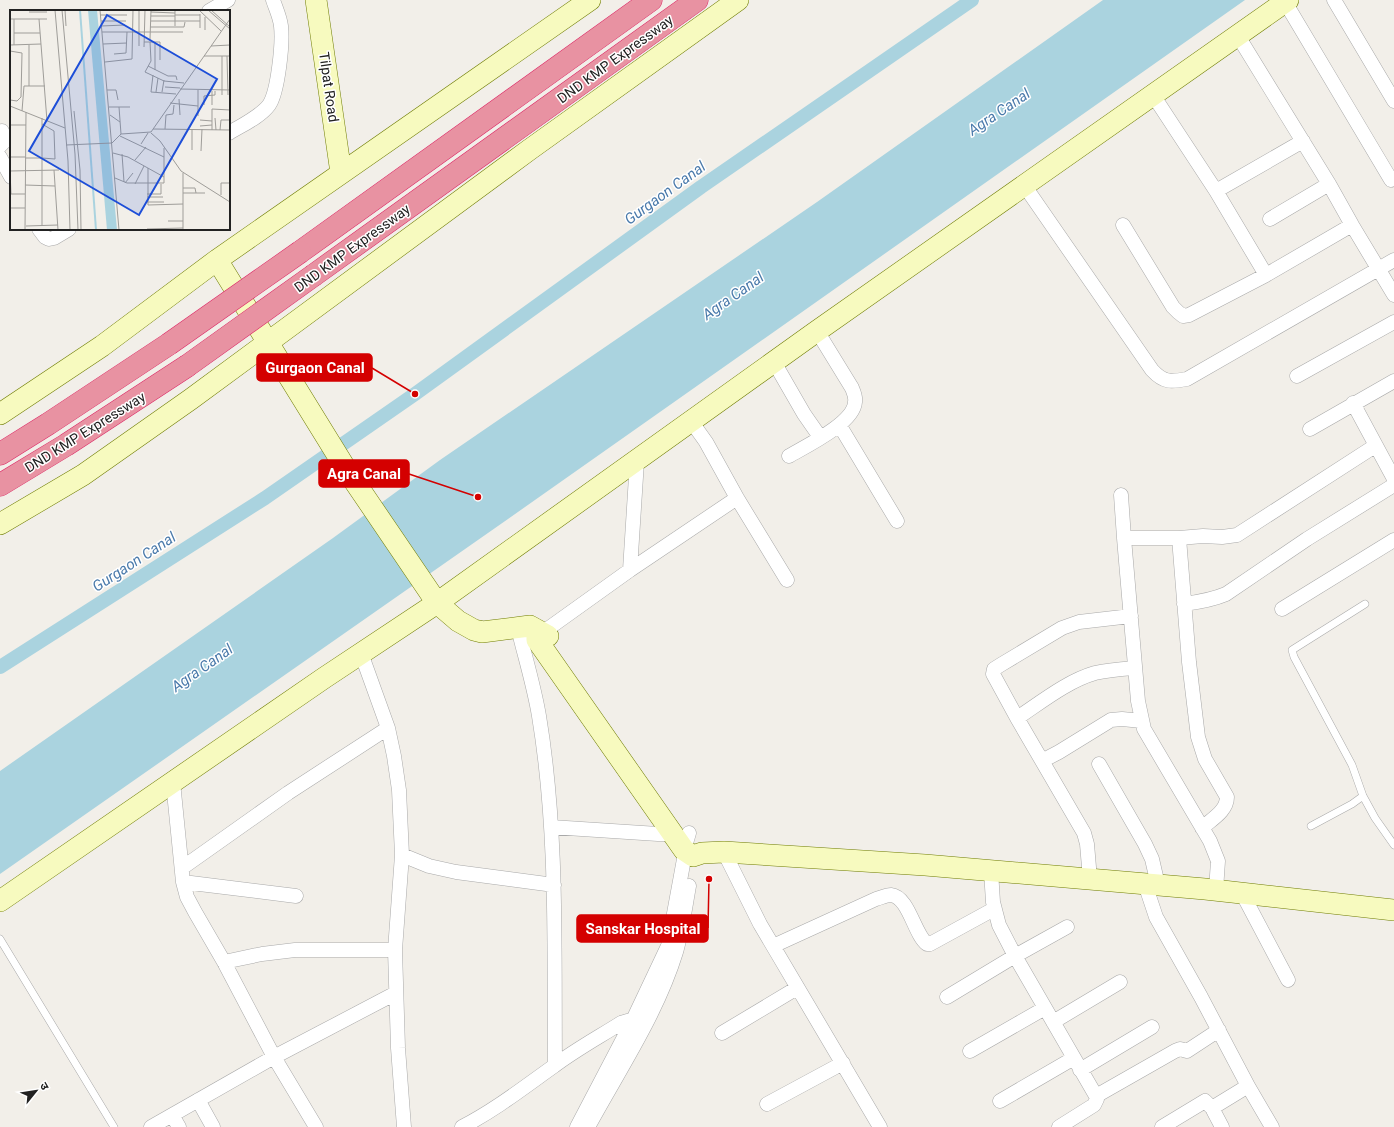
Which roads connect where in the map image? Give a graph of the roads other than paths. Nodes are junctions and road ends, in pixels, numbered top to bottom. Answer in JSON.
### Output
{"nodes":[{"id":1,"x":228,"y":0,"type":"edge"},
{"id":2,"x":273,"y":0,"type":"edge"},
{"id":3,"x":590,"y":0,"type":"edge"},
{"id":4,"x":651,"y":0,"type":"edge"},
{"id":5,"x":696,"y":0,"type":"edge"},
{"id":6,"x":738,"y":0,"type":"edge"},
{"id":7,"x":1334,"y":0,"type":"edge"},
{"id":8,"x":1287,"y":1,"type":"edge"},
{"id":9,"x":320,"y":2,"type":"edge"},
{"id":10,"x":211,"y":10,"type":"edge"},
{"id":11,"x":1238,"y":36,"type":"junction"},
{"id":12,"x":1153,"y":95,"type":"junction"},
{"id":13,"x":1394,"y":101,"type":"edge"},
{"id":14,"x":4,"y":129,"type":"edge"},
{"id":15,"x":230,"y":131,"type":"edge"},
{"id":16,"x":1302,"y":141,"type":"junction"},
{"id":17,"x":0,"y":146,"type":"edge"},
{"id":18,"x":0,"y":157,"type":"edge"},
{"id":19,"x":341,"y":173,"type":"junction"},
{"id":20,"x":10,"y":175,"type":"edge"},
{"id":21,"x":1391,"y":180,"type":"dead end"},
{"id":22,"x":1329,"y":184,"type":"junction"},
{"id":23,"x":1024,"y":185,"type":"junction"},
{"id":24,"x":1216,"y":191,"type":"junction"},
{"id":25,"x":1270,"y":219,"type":"dead end"},
{"id":26,"x":1122,"y":225,"type":"dead end"},
{"id":27,"x":1352,"y":225,"type":"junction"},
{"id":28,"x":40,"y":230,"type":"edge"},
{"id":29,"x":67,"y":230,"type":"edge"},
{"id":30,"x":217,"y":260,"type":"junction"},
{"id":31,"x":1394,"y":260,"type":"edge"},
{"id":32,"x":1379,"y":268,"type":"junction"},
{"id":33,"x":1266,"y":275,"type":"junction"},
{"id":34,"x":1394,"y":295,"type":"edge"},
{"id":35,"x":1394,"y":322,"type":"edge"},
{"id":36,"x":817,"y":331,"type":"junction"},
{"id":37,"x":268,"y":342,"type":"junction"},
{"id":38,"x":774,"y":362,"type":"junction"},
{"id":39,"x":1297,"y":376,"type":"dead end"},
{"id":40,"x":1394,"y":381,"type":"edge"},
{"id":41,"x":1354,"y":403,"type":"junction"},
{"id":42,"x":0,"y":414,"type":"edge"},
{"id":43,"x":691,"y":421,"type":"junction"},
{"id":44,"x":840,"y":426,"type":"junction"},
{"id":45,"x":1310,"y":428,"type":"dead end"},
{"id":46,"x":820,"y":437,"type":"junction"},
{"id":47,"x":1376,"y":446,"type":"junction"},
{"id":48,"x":0,"y":454,"type":"edge"},
{"id":49,"x":789,"y":456,"type":"dead end"},
{"id":50,"x":637,"y":461,"type":"junction"},
{"id":51,"x":1394,"y":479,"type":"edge"},
{"id":52,"x":0,"y":485,"type":"edge"},
{"id":53,"x":1394,"y":485,"type":"edge"},
{"id":54,"x":1121,"y":495,"type":"dead end"},
{"id":55,"x":737,"y":498,"type":"junction"},
{"id":56,"x":897,"y":521,"type":"dead end"},
{"id":57,"x":0,"y":524,"type":"edge"},
{"id":58,"x":1124,"y":538,"type":"junction"},
{"id":59,"x":1179,"y":538,"type":"junction"},
{"id":60,"x":1394,"y":540,"type":"edge"},
{"id":61,"x":630,"y":570,"type":"junction"},
{"id":62,"x":787,"y":580,"type":"dead end"},
{"id":63,"x":431,"y":595,"type":"junction"},
{"id":64,"x":1184,"y":604,"type":"junction"},
{"id":65,"x":1365,"y":604,"type":"dead end"},
{"id":66,"x":1282,"y":608,"type":"dead end"},
{"id":67,"x":1131,"y":616,"type":"junction"},
{"id":68,"x":532,"y":630,"type":"junction"},
{"id":69,"x":361,"y":653,"type":"junction"},
{"id":70,"x":1135,"y":668,"type":"junction"},
{"id":71,"x":1017,"y":718,"type":"junction"},
{"id":72,"x":1142,"y":721,"type":"junction"},
{"id":73,"x":388,"y":728,"type":"junction"},
{"id":74,"x":1042,"y":761,"type":"junction"},
{"id":75,"x":1099,"y":764,"type":"dead end"},
{"id":76,"x":173,"y":782,"type":"junction"},
{"id":77,"x":1363,"y":796,"type":"junction"},
{"id":78,"x":1311,"y":826,"type":"dead end"},
{"id":79,"x":551,"y":827,"type":"junction"},
{"id":80,"x":1202,"y":828,"type":"junction"},
{"id":81,"x":690,"y":844,"type":"junction"},
{"id":82,"x":1394,"y":845,"type":"edge"},
{"id":83,"x":724,"y":852,"type":"junction"},
{"id":84,"x":402,"y":856,"type":"junction"},
{"id":85,"x":991,"y":871,"type":"junction"},
{"id":86,"x":182,"y":875,"type":"junction"},
{"id":87,"x":1090,"y":879,"type":"junction"},
{"id":88,"x":1151,"y":884,"type":"junction"},
{"id":89,"x":554,"y":885,"type":"junction"},
{"id":90,"x":1216,"y":890,"type":"junction"},
{"id":91,"x":1242,"y":893,"type":"junction"},
{"id":92,"x":296,"y":896,"type":"dead end"},
{"id":93,"x":0,"y":901,"type":"edge"},
{"id":94,"x":994,"y":909,"type":"junction"},
{"id":95,"x":1394,"y":910,"type":"edge"},
{"id":96,"x":1067,"y":927,"type":"dead end"},
{"id":97,"x":0,"y":939,"type":"edge"},
{"id":98,"x":773,"y":946,"type":"junction"},
{"id":99,"x":395,"y":950,"type":"junction"},
{"id":100,"x":1015,"y":956,"type":"junction"},
{"id":101,"x":224,"y":962,"type":"junction"},
{"id":102,"x":1288,"y":980,"type":"dead end"},
{"id":103,"x":1120,"y":982,"type":"dead end"},
{"id":104,"x":797,"y":988,"type":"junction"},
{"id":105,"x":396,"y":993,"type":"junction"},
{"id":106,"x":948,"y":997,"type":"dead end"},
{"id":107,"x":1045,"y":1008,"type":"junction"},
{"id":108,"x":1053,"y":1022,"type":"junction"},
{"id":109,"x":639,"y":1023,"type":"junction"},
{"id":110,"x":1152,"y":1027,"type":"dead end"},
{"id":111,"x":1219,"y":1030,"type":"junction"},
{"id":112,"x":722,"y":1034,"type":"dead end"},
{"id":113,"x":970,"y":1051,"type":"dead end"},
{"id":114,"x":274,"y":1057,"type":"junction"},
{"id":115,"x":843,"y":1063,"type":"junction"},
{"id":116,"x":1077,"y":1064,"type":"junction"},
{"id":117,"x":555,"y":1065,"type":"junction"},
{"id":118,"x":1248,"y":1086,"type":"junction"},
{"id":119,"x":1096,"y":1096,"type":"junction"},
{"id":120,"x":198,"y":1100,"type":"junction"},
{"id":121,"x":1000,"y":1101,"type":"dead end"},
{"id":122,"x":767,"y":1104,"type":"dead end"},
{"id":123,"x":1212,"y":1108,"type":"junction"},
{"id":124,"x":176,"y":1121,"type":"edge"},
{"id":125,"x":114,"y":1127,"type":"edge"},
{"id":126,"x":151,"y":1127,"type":"edge"},
{"id":127,"x":213,"y":1127,"type":"edge"},
{"id":128,"x":316,"y":1127,"type":"edge"},
{"id":129,"x":404,"y":1127,"type":"edge"},
{"id":130,"x":462,"y":1127,"type":"edge"},
{"id":131,"x":577,"y":1127,"type":"edge"},
{"id":132,"x":588,"y":1127,"type":"edge"},
{"id":133,"x":880,"y":1127,"type":"edge"},
{"id":134,"x":1058,"y":1127,"type":"edge"},
{"id":135,"x":1162,"y":1127,"type":"edge"},
{"id":136,"x":1222,"y":1127,"type":"edge"},
{"id":137,"x":1272,"y":1127,"type":"edge"}],
"edges":[{"from":1,"to":10,"type":"street"},
{"from":2,"to":15,"type":"street"},
{"from":3,"to":19,"type":"street"},
{"from":4,"to":48,"type":"highway","name":"DND KMP Expressway","bridge":true},
{"from":5,"to":52,"type":"highway","name":"DND KMP Expressway","bridge":true},
{"from":6,"to":37,"type":"street"},
{"from":7,"to":13,"type":"street"},
{"from":8,"to":11,"type":"street"},
{"from":8,"to":21,"type":"street"},
{"from":9,"to":19,"type":"street","name":"Tilpat Road"},
{"from":11,"to":12,"type":"street"},
{"from":11,"to":16,"type":"street"},
{"from":12,"to":23,"type":"street"},
{"from":12,"to":24,"type":"street"},
{"from":14,"to":17,"type":"street"},
{"from":16,"to":22,"type":"street"},
{"from":16,"to":24,"type":"street"},
{"from":18,"to":20,"type":"street"},
{"from":19,"to":30,"type":"street"},
{"from":22,"to":25,"type":"street"},
{"from":22,"to":27,"type":"street"},
{"from":23,"to":32,"type":"street"},
{"from":23,"to":36,"type":"street"},
{"from":24,"to":33,"type":"street"},
{"from":26,"to":33,"type":"street"},
{"from":27,"to":32,"type":"street"},
{"from":27,"to":33,"type":"street"},
{"from":28,"to":29,"type":"street"},
{"from":30,"to":37,"type":"street"},
{"from":30,"to":42,"type":"street"},
{"from":31,"to":32,"type":"street"},
{"from":32,"to":34,"type":"street"},
{"from":35,"to":39,"type":"street"},
{"from":36,"to":38,"type":"street"},
{"from":36,"to":44,"type":"street"},
{"from":37,"to":57,"type":"street"},
{"from":37,"to":63,"type":"street"},
{"from":38,"to":43,"type":"street"},
{"from":38,"to":46,"type":"street"},
{"from":40,"to":41,"type":"street"},
{"from":41,"to":45,"type":"street"},
{"from":41,"to":47,"type":"street"},
{"from":43,"to":50,"type":"street"},
{"from":43,"to":55,"type":"street"},
{"from":44,"to":46,"type":"street"},
{"from":44,"to":56,"type":"street"},
{"from":46,"to":49,"type":"street"},
{"from":47,"to":51,"type":"street"},
{"from":47,"to":59,"type":"street"},
{"from":50,"to":61,"type":"street"},
{"from":50,"to":63,"type":"street"},
{"from":53,"to":64,"type":"street"},
{"from":54,"to":58,"type":"street"},
{"from":55,"to":61,"type":"street"},
{"from":55,"to":62,"type":"street"},
{"from":58,"to":59,"type":"street"},
{"from":58,"to":67,"type":"street"},
{"from":59,"to":64,"type":"street"},
{"from":60,"to":66,"type":"street"},
{"from":61,"to":68,"type":"street"},
{"from":63,"to":68,"type":"street"},
{"from":63,"to":69,"type":"street"},
{"from":64,"to":80,"type":"street"},
{"from":65,"to":77,"type":"lane"},
{"from":67,"to":70,"type":"street"},
{"from":67,"to":71,"type":"street"},
{"from":68,"to":79,"type":"street"},
{"from":68,"to":81,"type":"street"},
{"from":69,"to":73,"type":"street"},
{"from":69,"to":76,"type":"street"},
{"from":70,"to":71,"type":"street"},
{"from":70,"to":72,"type":"street"},
{"from":71,"to":74,"type":"street"},
{"from":72,"to":74,"type":"street"},
{"from":72,"to":80,"type":"street"},
{"from":73,"to":84,"type":"street"},
{"from":73,"to":86,"type":"street"},
{"from":74,"to":87,"type":"street"},
{"from":75,"to":88,"type":"street"},
{"from":76,"to":86,"type":"street"},
{"from":76,"to":93,"type":"street"},
{"from":77,"to":78,"type":"lane"},
{"from":77,"to":82,"type":"lane"},
{"from":79,"to":81,"type":"street"},
{"from":79,"to":89,"type":"street"},
{"from":80,"to":90,"type":"street"},
{"from":81,"to":83,"type":"street"},
{"from":81,"to":109,"type":"street"},
{"from":83,"to":85,"type":"street"},
{"from":83,"to":98,"type":"street"},
{"from":84,"to":89,"type":"street"},
{"from":84,"to":99,"type":"street"},
{"from":85,"to":87,"type":"street"},
{"from":85,"to":94,"type":"street"},
{"from":86,"to":92,"type":"street"},
{"from":86,"to":101,"type":"street"},
{"from":87,"to":88,"type":"street"},
{"from":88,"to":90,"type":"street"},
{"from":88,"to":111,"type":"street"},
{"from":89,"to":117,"type":"street"},
{"from":90,"to":91,"type":"street"},
{"from":91,"to":95,"type":"street"},
{"from":91,"to":102,"type":"street"},
{"from":94,"to":98,"type":"street"},
{"from":94,"to":100,"type":"street"},
{"from":96,"to":100,"type":"street"},
{"from":97,"to":125,"type":"lane"},
{"from":98,"to":104,"type":"street"},
{"from":99,"to":101,"type":"street"},
{"from":99,"to":105,"type":"street"},
{"from":100,"to":106,"type":"street"},
{"from":100,"to":107,"type":"street"},
{"from":101,"to":114,"type":"street"},
{"from":103,"to":108,"type":"street"},
{"from":104,"to":112,"type":"street"},
{"from":104,"to":115,"type":"street"},
{"from":105,"to":114,"type":"street"},
{"from":105,"to":129,"type":"street"},
{"from":107,"to":108,"type":"street"},
{"from":107,"to":113,"type":"street"},
{"from":108,"to":116,"type":"street"},
{"from":109,"to":117,"type":"street"},
{"from":109,"to":131,"type":"street"},
{"from":109,"to":132,"type":"street"},
{"from":110,"to":116,"type":"street"},
{"from":111,"to":118,"type":"street"},
{"from":111,"to":119,"type":"street"},
{"from":114,"to":120,"type":"street"},
{"from":114,"to":128,"type":"street"},
{"from":115,"to":122,"type":"street"},
{"from":115,"to":133,"type":"street"},
{"from":116,"to":119,"type":"street"},
{"from":116,"to":121,"type":"street"},
{"from":117,"to":130,"type":"street"},
{"from":118,"to":123,"type":"street"},
{"from":118,"to":137,"type":"street"},
{"from":119,"to":134,"type":"street"},
{"from":120,"to":124,"type":"street"},
{"from":120,"to":127,"type":"street"},
{"from":123,"to":135,"type":"street"},
{"from":123,"to":136,"type":"street"},
{"from":124,"to":126,"type":"street"}]}
